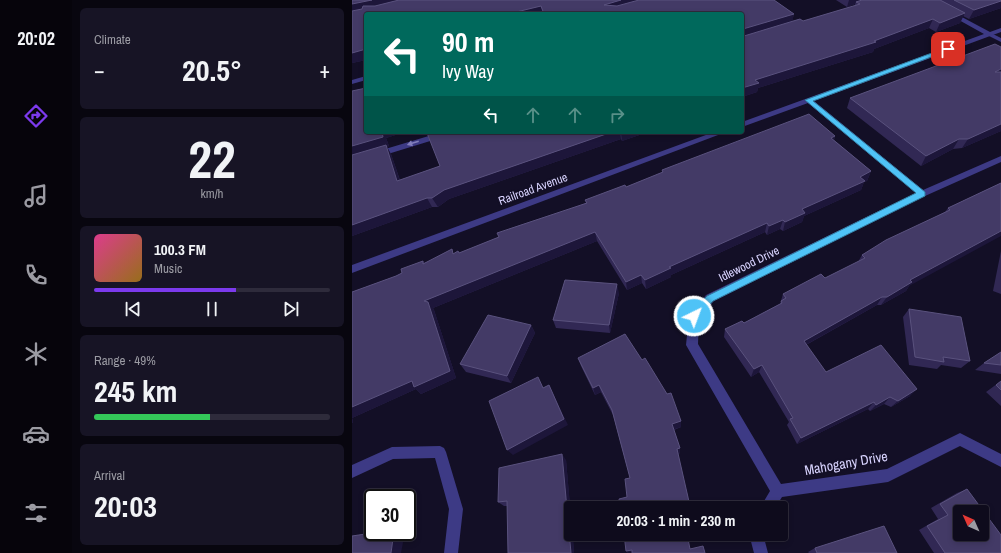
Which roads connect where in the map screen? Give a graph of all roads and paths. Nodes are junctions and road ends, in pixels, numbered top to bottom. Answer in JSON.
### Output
{"nodes":[{"id":1,"x":926,"y":0,"type":"edge"},
{"id":2,"x":1001,"y":30,"type":"edge"},
{"id":3,"x":989,"y":34,"type":"junction"},
{"id":4,"x":1001,"y":40,"type":"edge"},
{"id":5,"x":364,"y":79,"type":"edge"},
{"id":6,"x":352,"y":82,"type":"edge"},
{"id":7,"x":808,"y":100,"type":"junction"},
{"id":8,"x":744,"y":124,"type":"edge"},
{"id":9,"x":443,"y":134,"type":"edge"},
{"id":10,"x":717,"y":134,"type":"edge"},
{"id":11,"x":1001,"y":159,"type":"edge"},
{"id":12,"x":352,"y":162,"type":"edge"},
{"id":13,"x":922,"y":194,"type":"junction"},
{"id":14,"x":352,"y":269,"type":"edge"},
{"id":15,"x":1001,"y":461,"type":"edge"},
{"id":16,"x":352,"y":472,"type":"edge"},
{"id":17,"x":778,"y":490,"type":"junction"},
{"id":18,"x":771,"y":501,"type":"edge"},
{"id":19,"x":758,"y":541,"type":"edge"},
{"id":20,"x":451,"y":553,"type":"edge"},
{"id":21,"x":761,"y":553,"type":"edge"}],
"edges":[{"from":1,"to":3,"type":"street"},
{"from":2,"to":3,"type":"street"},
{"from":3,"to":4,"type":"street"},
{"from":3,"to":7,"type":"street"},
{"from":5,"to":6,"type":"street"},
{"from":7,"to":8,"type":"street"},
{"from":7,"to":13,"type":"street"},
{"from":9,"to":12,"type":"street","one_way":true},
{"from":10,"to":14,"type":"street","name":"Railroad Avenue"},
{"from":11,"to":13,"type":"street","name":"Idlewood Drive"},
{"from":13,"to":17,"type":"street","name":"Idlewood Drive"},
{"from":15,"to":17,"type":"street","name":"Mahogany Drive"},
{"from":16,"to":20,"type":"street"},
{"from":17,"to":18,"type":"street"},
{"from":19,"to":21,"type":"street"}]}
